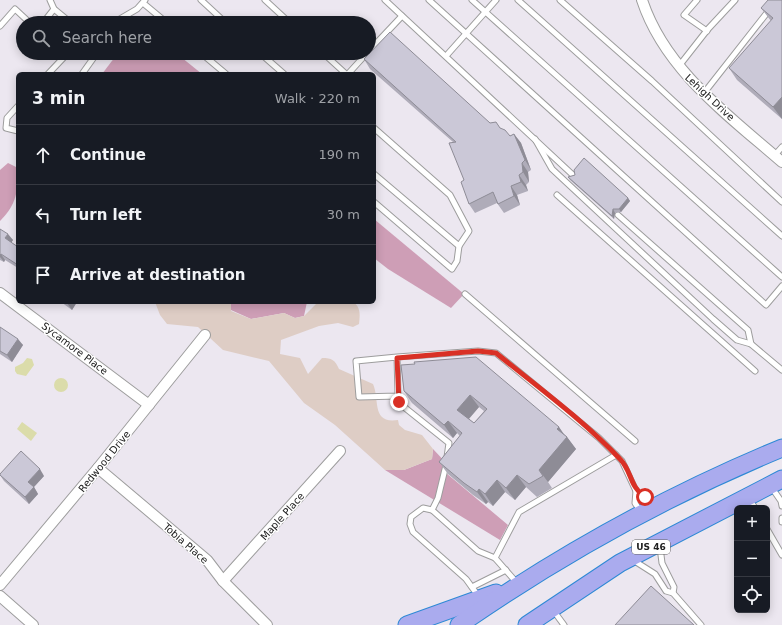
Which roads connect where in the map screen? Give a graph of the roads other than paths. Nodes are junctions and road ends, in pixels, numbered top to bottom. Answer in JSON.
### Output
{"nodes":[{"id":1,"x":50,"y":0,"type":"edge"},
{"id":2,"x":200,"y":0,"type":"edge"},
{"id":3,"x":265,"y":0,"type":"edge"},
{"id":4,"x":385,"y":0,"type":"edge"},
{"id":5,"x":429,"y":0,"type":"edge"},
{"id":6,"x":472,"y":0,"type":"edge"},
{"id":7,"x":496,"y":0,"type":"edge"},
{"id":8,"x":518,"y":0,"type":"edge"},
{"id":9,"x":560,"y":0,"type":"edge"},
{"id":10,"x":642,"y":0,"type":"edge"},
{"id":11,"x":697,"y":0,"type":"edge"},
{"id":12,"x":735,"y":0,"type":"edge"},
{"id":13,"x":777,"y":0,"type":"edge"},
{"id":14,"x":144,"y":1,"type":"edge"},
{"id":15,"x":54,"y":9,"type":"junction"},
{"id":16,"x":485,"y":12,"type":"junction"},
{"id":17,"x":22,"y":16,"type":"edge"},
{"id":18,"x":48,"y":16,"type":"edge"},
{"id":19,"x":62,"y":16,"type":"edge"},
{"id":20,"x":126,"y":16,"type":"edge"},
{"id":21,"x":159,"y":16,"type":"edge"},
{"id":22,"x":218,"y":16,"type":"edge"},
{"id":23,"x":282,"y":16,"type":"edge"},
{"id":24,"x":402,"y":16,"type":"junction"},
{"id":25,"x":0,"y":26,"type":"edge"},
{"id":26,"x":707,"y":31,"type":"junction"},
{"id":27,"x":466,"y":34,"type":"junction"},
{"id":28,"x":376,"y":44,"type":"edge"},
{"id":29,"x":446,"y":56,"type":"junction"},
{"id":30,"x":61,"y":60,"type":"edge"},
{"id":31,"x":92,"y":60,"type":"edge"},
{"id":32,"x":209,"y":60,"type":"edge"},
{"id":33,"x":268,"y":60,"type":"edge"},
{"id":34,"x":331,"y":60,"type":"edge"},
{"id":35,"x":360,"y":60,"type":"edge"},
{"id":36,"x":679,"y":67,"type":"junction"},
{"id":37,"x":50,"y":72,"type":"edge"},
{"id":38,"x":83,"y":72,"type":"edge"},
{"id":39,"x":224,"y":72,"type":"edge"},
{"id":40,"x":282,"y":72,"type":"edge"},
{"id":41,"x":345,"y":72,"type":"edge"},
{"id":42,"x":349,"y":72,"type":"edge"},
{"id":43,"x":704,"y":93,"type":"junction"},
{"id":44,"x":16,"y":108,"type":"edge"},
{"id":45,"x":3,"y":128,"type":"edge"},
{"id":46,"x":376,"y":130,"type":"edge"},
{"id":47,"x":16,"y":131,"type":"edge"},
{"id":48,"x":535,"y":139,"type":"junction"},
{"id":49,"x":782,"y":147,"type":"edge"},
{"id":50,"x":778,"y":158,"type":"edge"},
{"id":51,"x":376,"y":176,"type":"edge"},
{"id":52,"x":574,"y":176,"type":"edge"},
{"id":53,"x":557,"y":195,"type":"dead end"},
{"id":54,"x":782,"y":202,"type":"edge"},
{"id":55,"x":376,"y":204,"type":"edge"},
{"id":56,"x":618,"y":215,"type":"dead end"},
{"id":57,"x":782,"y":236,"type":"edge"},
{"id":58,"x":459,"y":246,"type":"junction"},
{"id":59,"x":782,"y":277,"type":"edge"},
{"id":60,"x":782,"y":286,"type":"edge"},
{"id":61,"x":0,"y":293,"type":"edge"},
{"id":62,"x":465,"y":294,"type":"dead end"},
{"id":63,"x":205,"y":335,"type":"dead end"},
{"id":64,"x":751,"y":344,"type":"junction"},
{"id":65,"x":397,"y":358,"type":"junction"},
{"id":66,"x":782,"y":370,"type":"edge"},
{"id":67,"x":755,"y":371,"type":"dead end"},
{"id":68,"x":398,"y":396,"type":"junction"},
{"id":69,"x":149,"y":405,"type":"junction"},
{"id":70,"x":635,"y":441,"type":"dead end"},
{"id":71,"x":782,"y":448,"type":"edge"},
{"id":72,"x":340,"y":451,"type":"dead end"},
{"id":73,"x":616,"y":455,"type":"junction"},
{"id":74,"x":98,"y":468,"type":"junction"},
{"id":75,"x":776,"y":482,"type":"edge"},
{"id":76,"x":636,"y":491,"type":"junction"},
{"id":77,"x":751,"y":502,"type":"edge"},
{"id":78,"x":782,"y":505,"type":"edge"},
{"id":79,"x":432,"y":510,"type":"junction"},
{"id":80,"x":647,"y":511,"type":"junction"},
{"id":81,"x":782,"y":518,"type":"edge"},
{"id":82,"x":782,"y":522,"type":"edge"},
{"id":83,"x":770,"y":534,"type":"edge"},
{"id":84,"x":660,"y":542,"type":"junction"},
{"id":85,"x":782,"y":555,"type":"edge"},
{"id":86,"x":496,"y":558,"type":"junction"},
{"id":87,"x":628,"y":558,"type":"junction"},
{"id":88,"x":506,"y":570,"type":"junction"},
{"id":89,"x":224,"y":581,"type":"junction"},
{"id":90,"x":0,"y":585,"type":"edge"},
{"id":91,"x":519,"y":586,"type":"junction"},
{"id":92,"x":476,"y":593,"type":"junction"},
{"id":93,"x":673,"y":593,"type":"junction"},
{"id":94,"x":0,"y":596,"type":"edge"},
{"id":95,"x":552,"y":608,"type":"junction"},
{"id":96,"x":530,"y":624,"type":"edge"},
{"id":97,"x":33,"y":625,"type":"edge"},
{"id":98,"x":267,"y":625,"type":"edge"},
{"id":99,"x":407,"y":625,"type":"edge"},
{"id":100,"x":459,"y":625,"type":"edge"},
{"id":101,"x":564,"y":625,"type":"edge"},
{"id":102,"x":701,"y":625,"type":"edge"}],
"edges":[{"from":1,"to":15,"type":"lane"},
{"from":2,"to":22,"type":"lane"},
{"from":3,"to":23,"type":"lane"},
{"from":4,"to":24,"type":"lane"},
{"from":5,"to":27,"type":"lane"},
{"from":6,"to":16,"type":"lane"},
{"from":7,"to":16,"type":"lane"},
{"from":8,"to":57,"type":"lane"},
{"from":9,"to":54,"type":"lane"},
{"from":10,"to":36,"type":"street","name":"Lehigh Drive"},
{"from":11,"to":26,"type":"lane"},
{"from":12,"to":26,"type":"lane"},
{"from":13,"to":43,"type":"lane"},
{"from":14,"to":20,"type":"lane"},
{"from":14,"to":21,"type":"lane"},
{"from":15,"to":18,"type":"lane"},
{"from":15,"to":19,"type":"lane"},
{"from":16,"to":27,"type":"lane"},
{"from":16,"to":59,"type":"lane"},
{"from":17,"to":25,"type":"lane"},
{"from":24,"to":28,"type":"lane"},
{"from":24,"to":29,"type":"lane"},
{"from":26,"to":36,"type":"lane"},
{"from":27,"to":29,"type":"lane"},
{"from":27,"to":60,"type":"lane"},
{"from":29,"to":48,"type":"lane"},
{"from":30,"to":37,"type":"lane"},
{"from":31,"to":38,"type":"lane"},
{"from":32,"to":39,"type":"lane"},
{"from":33,"to":40,"type":"lane"},
{"from":34,"to":41,"type":"lane"},
{"from":35,"to":42,"type":"lane"},
{"from":36,"to":43,"type":"street","name":"Lehigh Drive"},
{"from":43,"to":50,"type":"street","name":"Lehigh Drive"},
{"from":44,"to":45,"type":"lane"},
{"from":45,"to":47,"type":"lane"},
{"from":46,"to":58,"type":"lane"},
{"from":48,"to":52,"type":"lane"},
{"from":48,"to":64,"type":"lane"},
{"from":49,"to":50,"type":"lane"},
{"from":51,"to":58,"type":"lane"},
{"from":53,"to":67,"type":"lane"},
{"from":55,"to":58,"type":"lane"},
{"from":56,"to":64,"type":"lane"},
{"from":61,"to":69,"type":"street","name":"Sycamore Place"},
{"from":62,"to":70,"type":"lane"},
{"from":63,"to":69,"type":"street","name":"Redwood Drive"},
{"from":64,"to":66,"type":"lane"},
{"from":65,"to":68,"type":"lane"},
{"from":65,"to":68,"type":"lane"},
{"from":65,"to":73,"type":"lane"},
{"from":68,"to":79,"type":"lane"},
{"from":69,"to":74,"type":"street","name":"Redwood Drive"},
{"from":71,"to":80,"type":"highway"},
{"from":72,"to":89,"type":"street","name":"Maple Place"},
{"from":73,"to":76,"type":"lane"},
{"from":73,"to":86,"type":"lane"},
{"from":74,"to":89,"type":"street","name":"Tobia Place"},
{"from":74,"to":90,"type":"street","name":"Redwood Drive"},
{"from":75,"to":77,"type":"highway","number":"US 46"},
{"from":75,"to":78,"type":"lane"},
{"from":76,"to":80,"type":"lane"},
{"from":76,"to":80,"type":"lane"},
{"from":77,"to":84,"type":"highway","number":"US 46"},
{"from":79,"to":86,"type":"lane"},
{"from":79,"to":92,"type":"lane"},
{"from":80,"to":91,"type":"highway"},
{"from":81,"to":82,"type":"lane"},
{"from":83,"to":85,"type":"lane"},
{"from":84,"to":87,"type":"highway","number":"US 46"},
{"from":84,"to":93,"type":"lane"},
{"from":86,"to":88,"type":"lane"},
{"from":87,"to":93,"type":"lane"},
{"from":87,"to":95,"type":"highway","number":"US 46"},
{"from":88,"to":91,"type":"lane"},
{"from":88,"to":92,"type":"lane"},
{"from":89,"to":98,"type":"street","name":"Tobia Place"},
{"from":91,"to":92,"type":"highway"},
{"from":91,"to":100,"type":"highway"},
{"from":92,"to":99,"type":"highway"},
{"from":93,"to":102,"type":"lane"},
{"from":94,"to":97,"type":"street"},
{"from":95,"to":96,"type":"highway","number":"US 46"},
{"from":95,"to":101,"type":"lane"}]}
